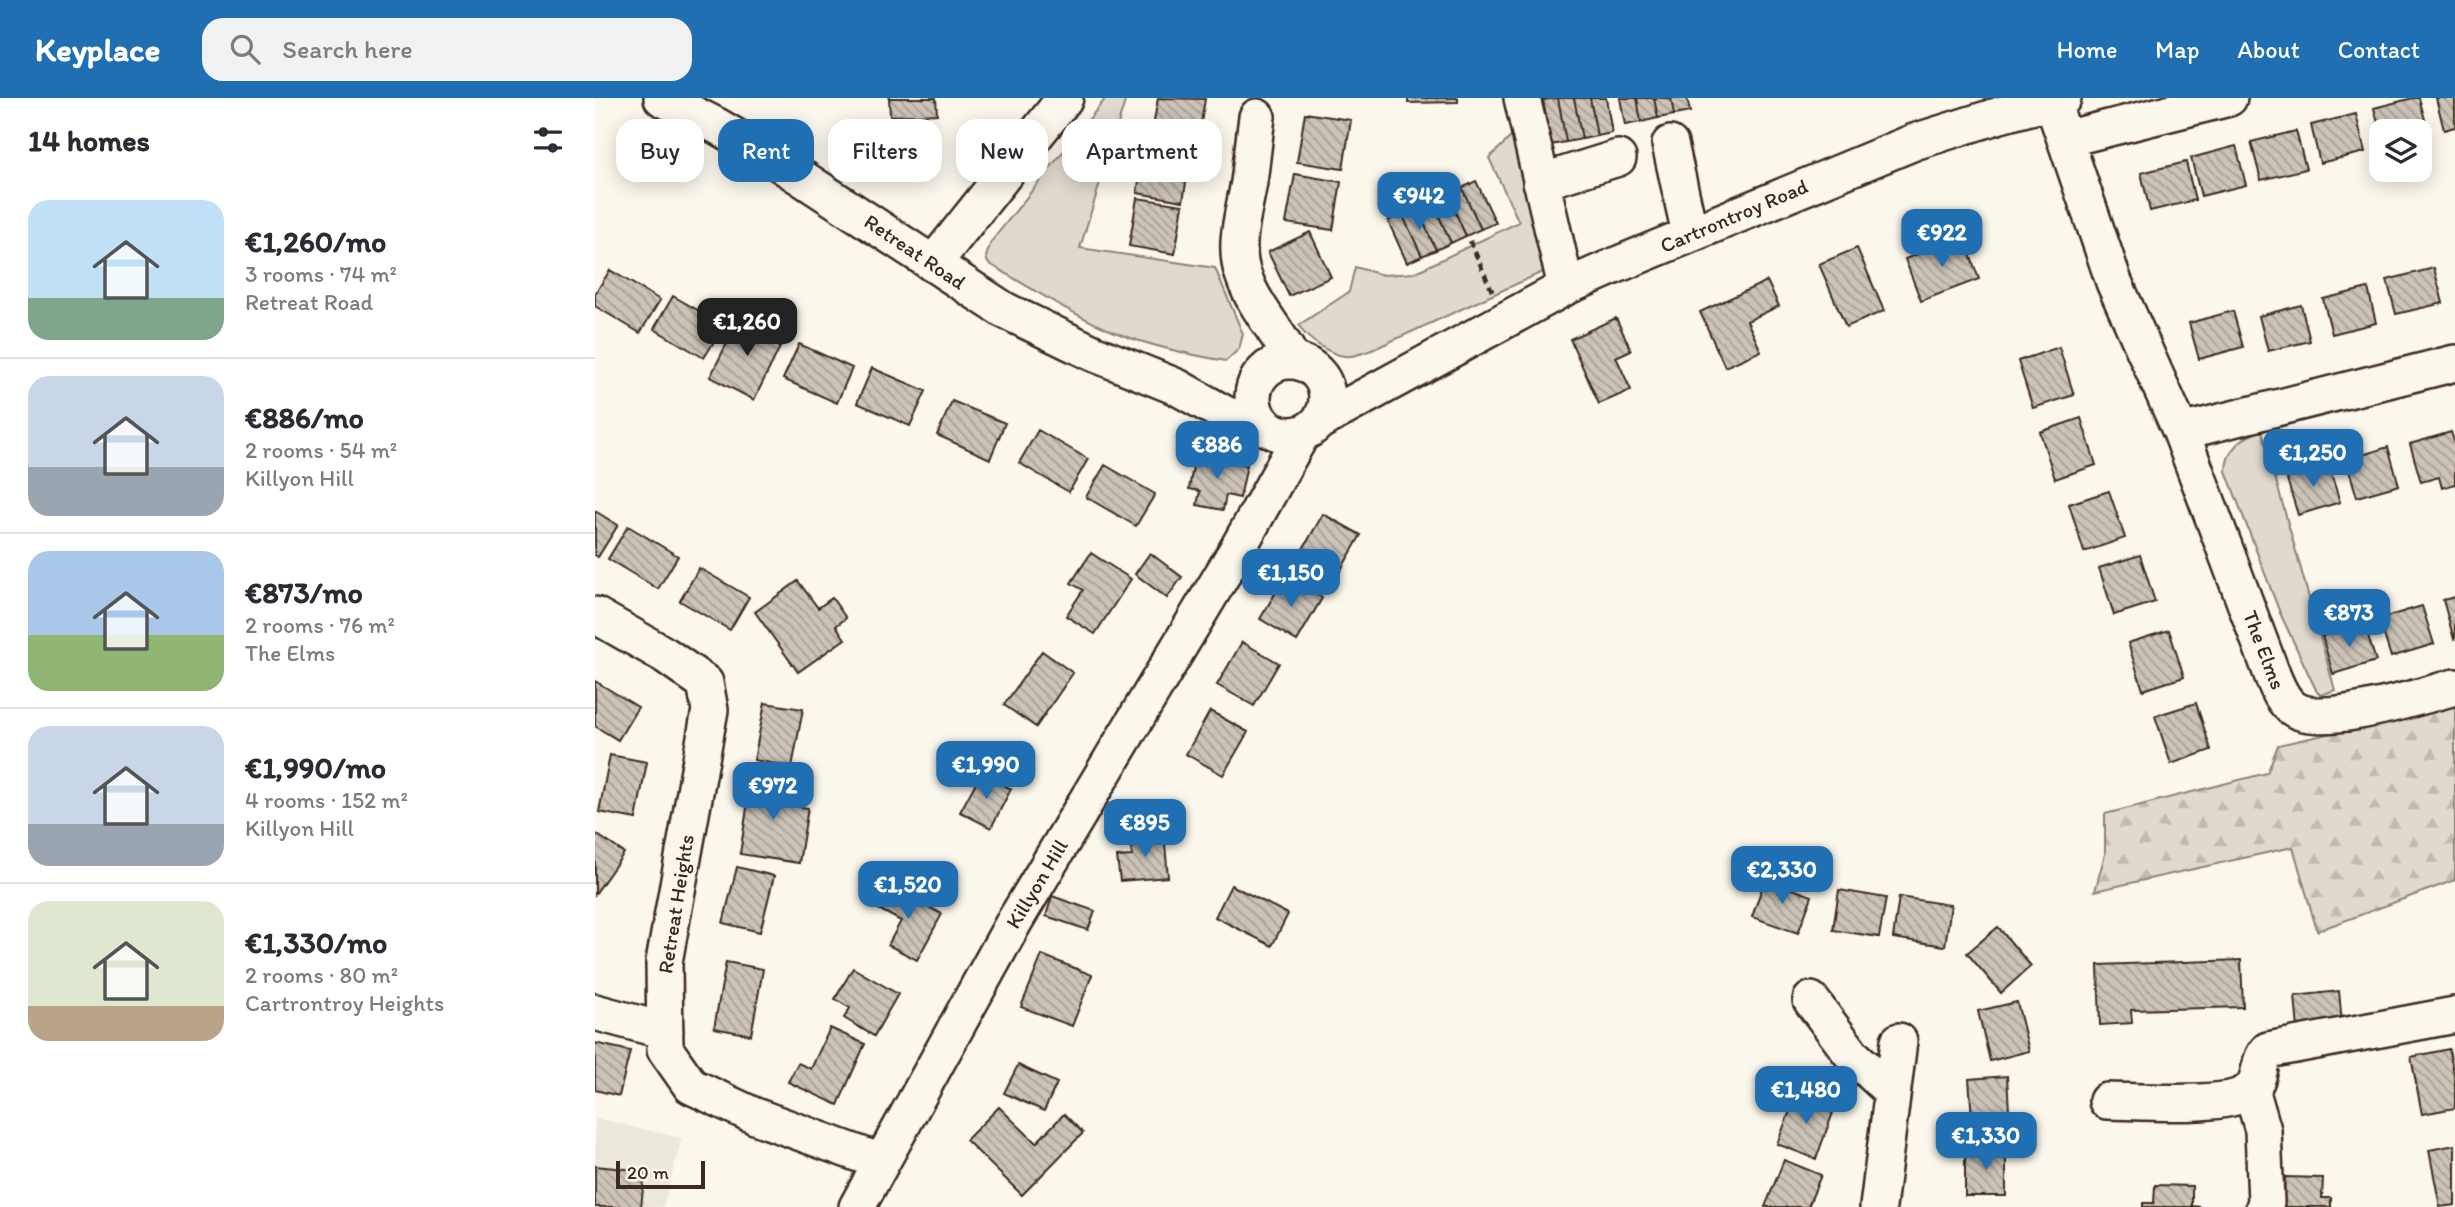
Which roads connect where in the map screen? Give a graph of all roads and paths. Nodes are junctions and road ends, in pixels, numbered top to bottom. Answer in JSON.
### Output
{"nodes":[{"id":1,"x":662,"y":98,"type":"edge"},
{"id":2,"x":1065,"y":98,"type":"edge"},
{"id":3,"x":1522,"y":98,"type":"edge"},
{"id":4,"x":2229,"y":98,"type":"edge"},
{"id":5,"x":2058,"y":99,"type":"edge"},
{"id":6,"x":1257,"y":117,"type":"dead end"},
{"id":7,"x":2065,"y":139,"type":"junction"},
{"id":8,"x":1541,"y":182,"type":"junction"},
{"id":9,"x":1691,"y":234,"type":"junction"},
{"id":10,"x":1469,"y":241,"type":"dead end"},
{"id":11,"x":933,"y":264,"type":"junction"},
{"id":12,"x":1566,"y":288,"type":"junction"},
{"id":13,"x":1504,"y":321,"type":"junction"},
{"id":14,"x":2455,"y":363,"type":"edge"},
{"id":15,"x":1419,"y":366,"type":"junction"},
{"id":16,"x":1270,"y":376,"type":"junction"},
{"id":17,"x":1324,"y":382,"type":"junction"},
{"id":18,"x":1177,"y":387,"type":"junction"},
{"id":19,"x":2181,"y":432,"type":"junction"},
{"id":20,"x":1291,"y":435,"type":"junction"},
{"id":21,"x":595,"y":615,"type":"edge"},
{"id":22,"x":2455,"y":687,"type":"edge"},
{"id":23,"x":1811,"y":1000,"type":"dead end"},
{"id":24,"x":595,"y":1013,"type":"edge"},
{"id":25,"x":2455,"y":1015,"type":"edge"},
{"id":26,"x":665,"y":1031,"type":"junction"},
{"id":27,"x":1899,"y":1041,"type":"dead end"},
{"id":28,"x":2251,"y":1089,"type":"junction"},
{"id":29,"x":1891,"y":1091,"type":"junction"},
{"id":30,"x":2106,"y":1101,"type":"dead end"},
{"id":31,"x":881,"y":1163,"type":"junction"},
{"id":32,"x":857,"y":1207,"type":"edge"},
{"id":33,"x":1878,"y":1207,"type":"edge"},
{"id":34,"x":2264,"y":1207,"type":"edge"}],
"edges":[{"from":1,"to":11,"type":"street","name":"Retreat Road"},
{"from":2,"to":11,"type":"street"},
{"from":3,"to":8,"type":"street"},
{"from":4,"to":7,"type":"street"},
{"from":5,"to":7,"type":"street","name":"The Elms"},
{"from":5,"to":9,"type":"street","name":"Cartrontroy Road"},
{"from":6,"to":16,"type":"street"},
{"from":7,"to":19,"type":"street","name":"The Elms"},
{"from":8,"to":9,"type":"street"},
{"from":8,"to":12,"type":"street"},
{"from":9,"to":12,"type":"street","name":"Cartrontroy Road"},
{"from":10,"to":13,"type":"path"},
{"from":11,"to":18,"type":"street","name":"Retreat Road"},
{"from":12,"to":13,"type":"street","name":"Cartrontroy Road"},
{"from":13,"to":15,"type":"street","name":"Cartrontroy Road"},
{"from":14,"to":19,"type":"street"},
{"from":15,"to":17,"type":"street","name":"Cartrontroy Road"},
{"from":15,"to":20,"type":"street","name":"Cartrontroy Road"},
{"from":16,"to":17,"type":"street"},
{"from":16,"to":18,"type":"street","name":"Retreat Road"},
{"from":16,"to":20,"type":"street"},
{"from":17,"to":20,"type":"street"},
{"from":18,"to":20,"type":"street","name":"Retreat Road"},
{"from":19,"to":22,"type":"street","name":"The Elms"},
{"from":20,"to":31,"type":"street","name":"Killyon Hill"},
{"from":21,"to":26,"type":"street","name":"Retreat Heights"},
{"from":23,"to":29,"type":"street"},
{"from":24,"to":26,"type":"street"},
{"from":25,"to":28,"type":"street"},
{"from":26,"to":31,"type":"street","name":"Retreat Heights"},
{"from":27,"to":29,"type":"street"},
{"from":28,"to":30,"type":"street"},
{"from":28,"to":34,"type":"street"},
{"from":29,"to":33,"type":"street"},
{"from":31,"to":32,"type":"street","name":"Killyon Hill"}]}
